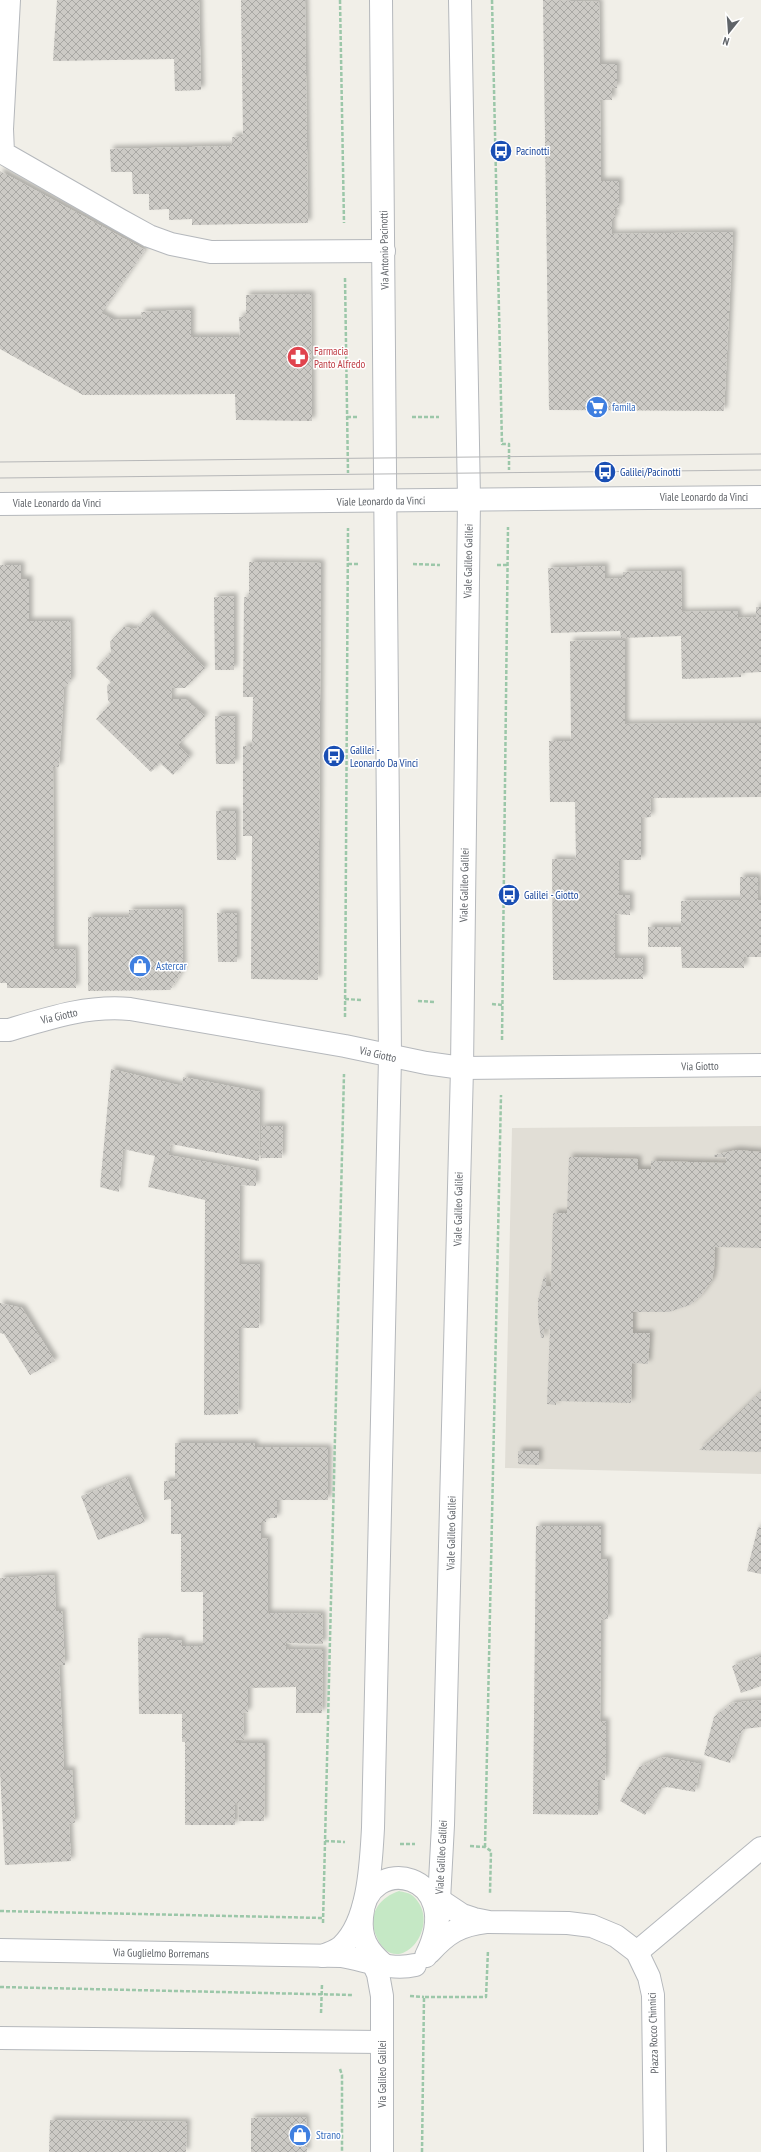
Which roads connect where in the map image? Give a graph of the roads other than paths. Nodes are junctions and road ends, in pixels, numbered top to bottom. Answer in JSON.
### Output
{"nodes":[{"id":1,"x":9,"y":0,"type":"edge"},
{"id":2,"x":381,"y":0,"type":"edge"},
{"id":3,"x":460,"y":0,"type":"edge"},
{"id":4,"x":384,"y":251,"type":"junction"},
{"id":5,"x":761,"y":497,"type":"edge"},
{"id":6,"x":469,"y":499,"type":"junction"},
{"id":7,"x":386,"y":501,"type":"junction"},
{"id":8,"x":0,"y":504,"type":"edge"},
{"id":9,"x":0,"y":1030,"type":"edge"},
{"id":10,"x":390,"y":1057,"type":"junction"},
{"id":11,"x":761,"y":1065,"type":"edge"},
{"id":12,"x":462,"y":1068,"type":"junction"},
{"id":13,"x":761,"y":1848,"type":"edge"},
{"id":14,"x":435,"y":1903,"type":"junction"},
{"id":15,"x":362,"y":1910,"type":"junction"},
{"id":16,"x":489,"y":1922,"type":"junction"},
{"id":17,"x":0,"y":1950,"type":"edge"},
{"id":18,"x":637,"y":1952,"type":"junction"},
{"id":19,"x":322,"y":1956,"type":"junction"},
{"id":20,"x":421,"y":1960,"type":"junction"},
{"id":21,"x":378,"y":1963,"type":"junction"},
{"id":22,"x":382,"y":1996,"type":"junction"},
{"id":23,"x":0,"y":2038,"type":"edge"},
{"id":24,"x":382,"y":2042,"type":"junction"},
{"id":25,"x":382,"y":2152,"type":"edge"},
{"id":26,"x":655,"y":2152,"type":"edge"}],
"edges":[{"from":1,"to":4,"type":"street"},
{"from":2,"to":4,"type":"street","name":"Via Antonio Pacinotti"},
{"from":3,"to":6,"type":"street"},
{"from":4,"to":7,"type":"street","name":"Via Antonio Pacinotti"},
{"from":5,"to":6,"type":"street","name":"Viale Leonardo da Vinci"},
{"from":6,"to":7,"type":"street","name":"Viale Leonardo da Vinci"},
{"from":6,"to":12,"type":"street","name":"Viale Galileo Galilei"},
{"from":7,"to":8,"type":"street","name":"Viale Leonardo da Vinci"},
{"from":7,"to":10,"type":"street"},
{"from":9,"to":10,"type":"street","name":"Via Giotto"},
{"from":10,"to":12,"type":"street","name":"Via Giotto"},
{"from":10,"to":15,"type":"street"},
{"from":11,"to":12,"type":"street","name":"Via Giotto"},
{"from":12,"to":14,"type":"street","name":"Viale Galileo Galilei"},
{"from":13,"to":18,"type":"street"},
{"from":14,"to":15,"type":"street"},
{"from":14,"to":16,"type":"street"},
{"from":14,"to":20,"type":"street"},
{"from":15,"to":19,"type":"street"},
{"from":15,"to":21,"type":"street"},
{"from":16,"to":18,"type":"street","name":"Piazza Rocco Chinnici"},
{"from":16,"to":20,"type":"street"},
{"from":17,"to":19,"type":"street","name":"Via Guglielmo Borremans"},
{"from":18,"to":26,"type":"street","name":"Piazza Rocco Chinnici"},
{"from":19,"to":21,"type":"street","name":"Via Guglielmo Borremans"},
{"from":20,"to":21,"type":"street"},
{"from":20,"to":22,"type":"street"},
{"from":21,"to":22,"type":"street","name":"Via Galileo Galilei"},
{"from":22,"to":24,"type":"street","name":"Via Galileo Galilei"},
{"from":23,"to":24,"type":"street"},
{"from":24,"to":25,"type":"street","name":"Via Galileo Galilei"}]}
